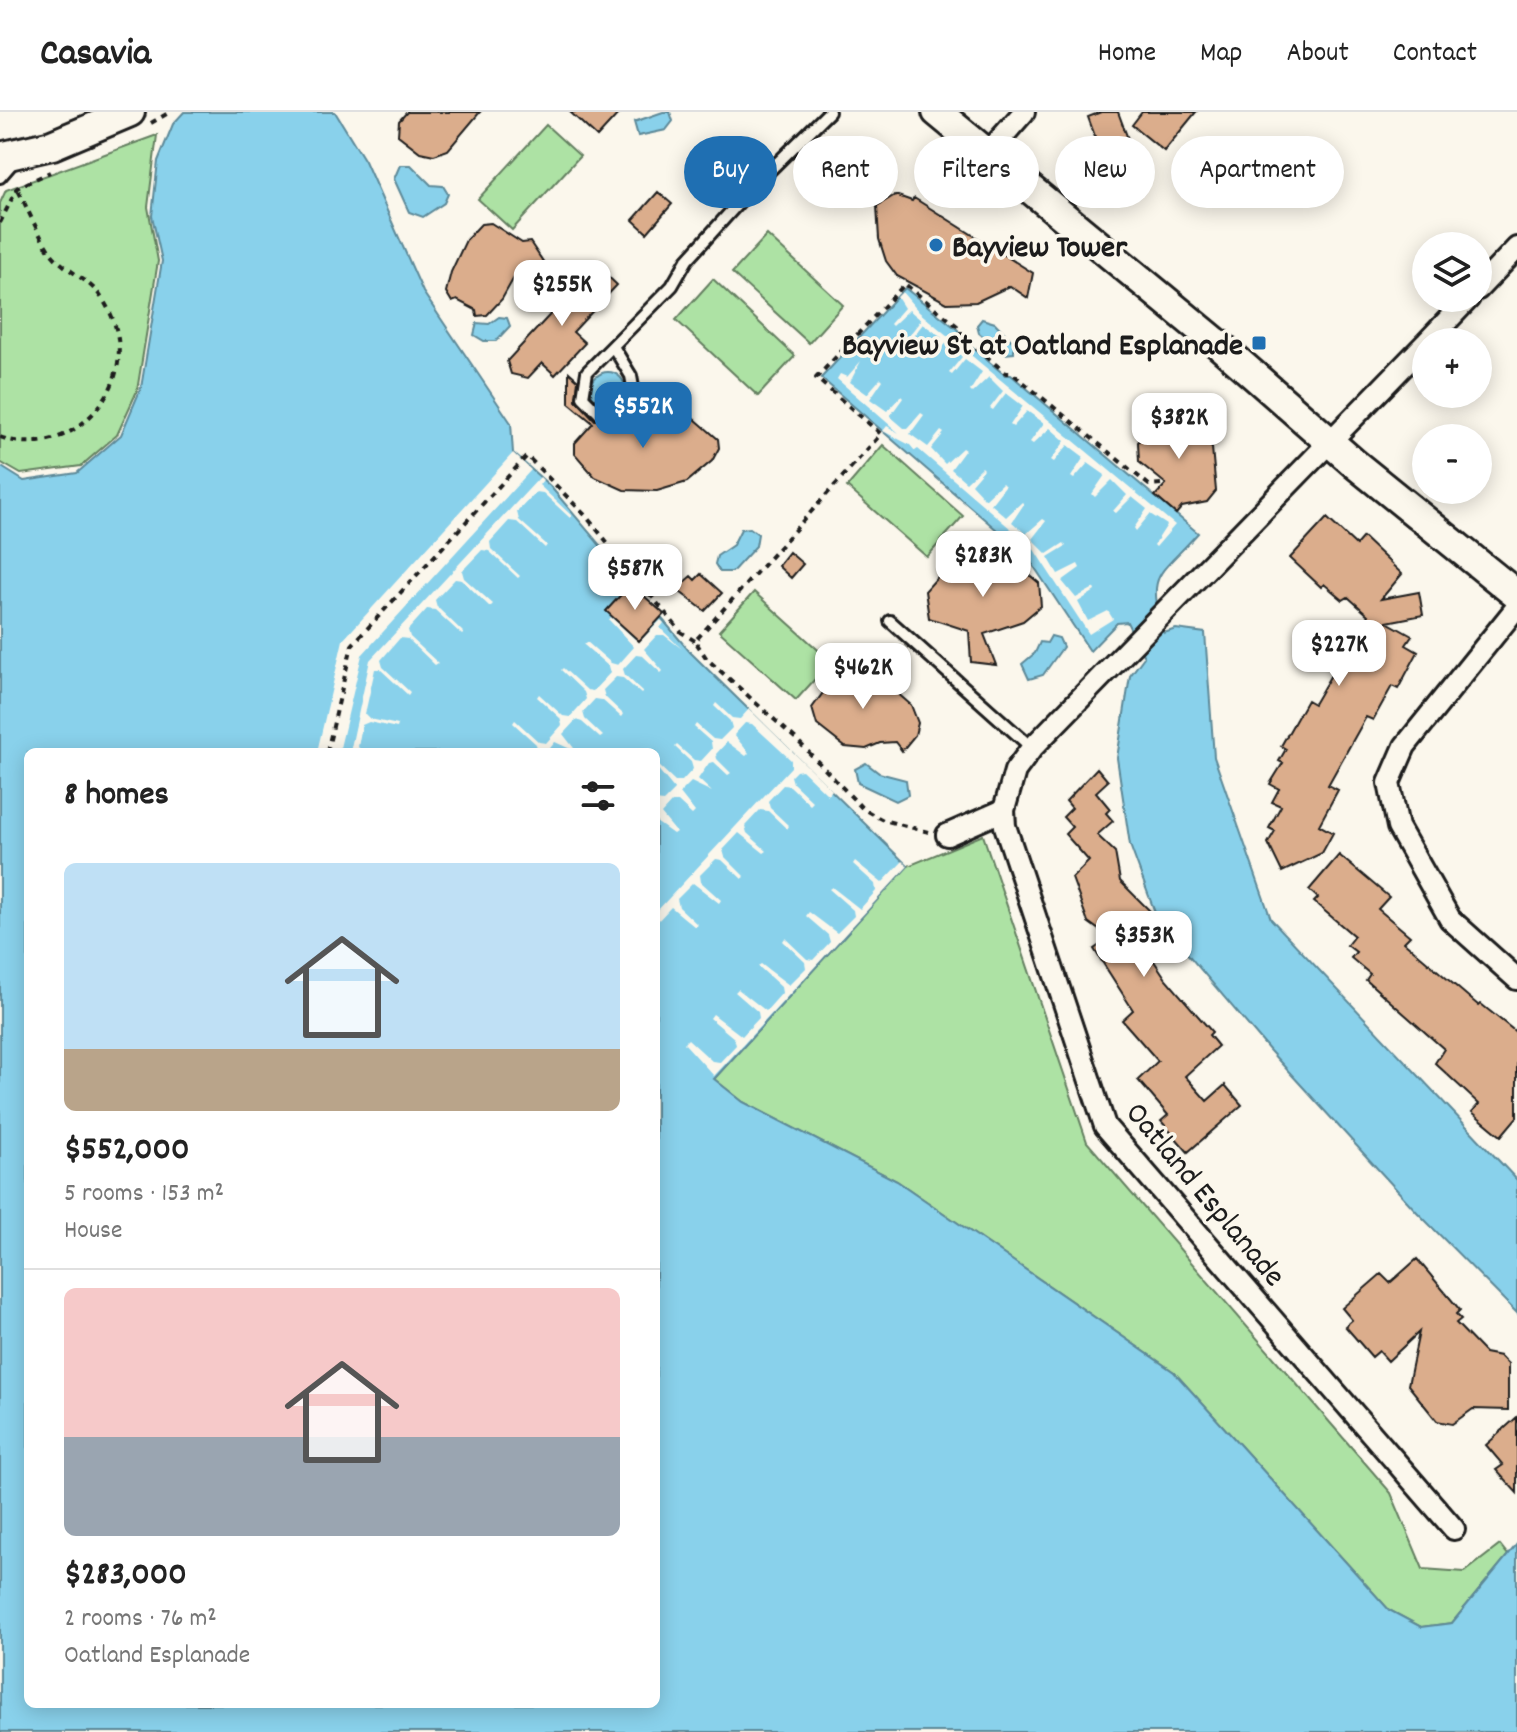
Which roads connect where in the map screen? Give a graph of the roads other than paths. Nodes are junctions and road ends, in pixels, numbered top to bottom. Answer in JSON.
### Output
{"nodes":[{"id":1,"x":130,"y":112,"type":"edge"},
{"id":2,"x":829,"y":112,"type":"edge"},
{"id":3,"x":937,"y":112,"type":"edge"},
{"id":4,"x":1024,"y":112,"type":"edge"},
{"id":5,"x":964,"y":136,"type":"edge"},
{"id":6,"x":1003,"y":136,"type":"edge"},
{"id":7,"x":10,"y":155,"type":"edge"},
{"id":8,"x":0,"y":177,"type":"edge"},
{"id":9,"x":1039,"y":198,"type":"edge"},
{"id":10,"x":1517,"y":248,"type":"edge"},
{"id":11,"x":1492,"y":274,"type":"edge"},
{"id":12,"x":1456,"y":312,"type":"edge"},
{"id":13,"x":1441,"y":328,"type":"edge"},
{"id":14,"x":614,"y":348,"type":"junction"},
{"id":15,"x":1412,"y":359,"type":"edge"},
{"id":16,"x":1331,"y":443,"type":"junction"},
{"id":17,"x":1517,"y":595,"type":"edge"},
{"id":18,"x":1517,"y":607,"type":"edge"},
{"id":19,"x":890,"y":621,"type":"dead end"},
{"id":20,"x":1032,"y":748,"type":"junction"},
{"id":21,"x":1004,"y":810,"type":"junction"},
{"id":22,"x":947,"y":835,"type":"road end"},
{"id":23,"x":1517,"y":979,"type":"edge"},
{"id":24,"x":1454,"y":1529,"type":"dead end"}],
"edges":[{"from":1,"to":7,"type":"main road"},
{"from":2,"to":14,"type":"lane"},
{"from":3,"to":5,"type":"main road"},
{"from":4,"to":6,"type":"street"},
{"from":7,"to":8,"type":"lane"},
{"from":9,"to":16,"type":"main road"},
{"from":10,"to":11,"type":"street"},
{"from":12,"to":13,"type":"street","name":"Oatland Esplanade"},
{"from":14,"to":14,"type":"lane"},
{"from":15,"to":16,"type":"street","name":"Oatland Esplanade"},
{"from":16,"to":17,"type":"main road"},
{"from":16,"to":20,"type":"street","name":"Oatland Esplanade"},
{"from":18,"to":23,"type":"street"},
{"from":19,"to":20,"type":"lane"},
{"from":20,"to":21,"type":"street","name":"Oatland Esplanade"},
{"from":21,"to":22,"type":"street"},
{"from":21,"to":24,"type":"street","name":"Oatland Esplanade"}]}
